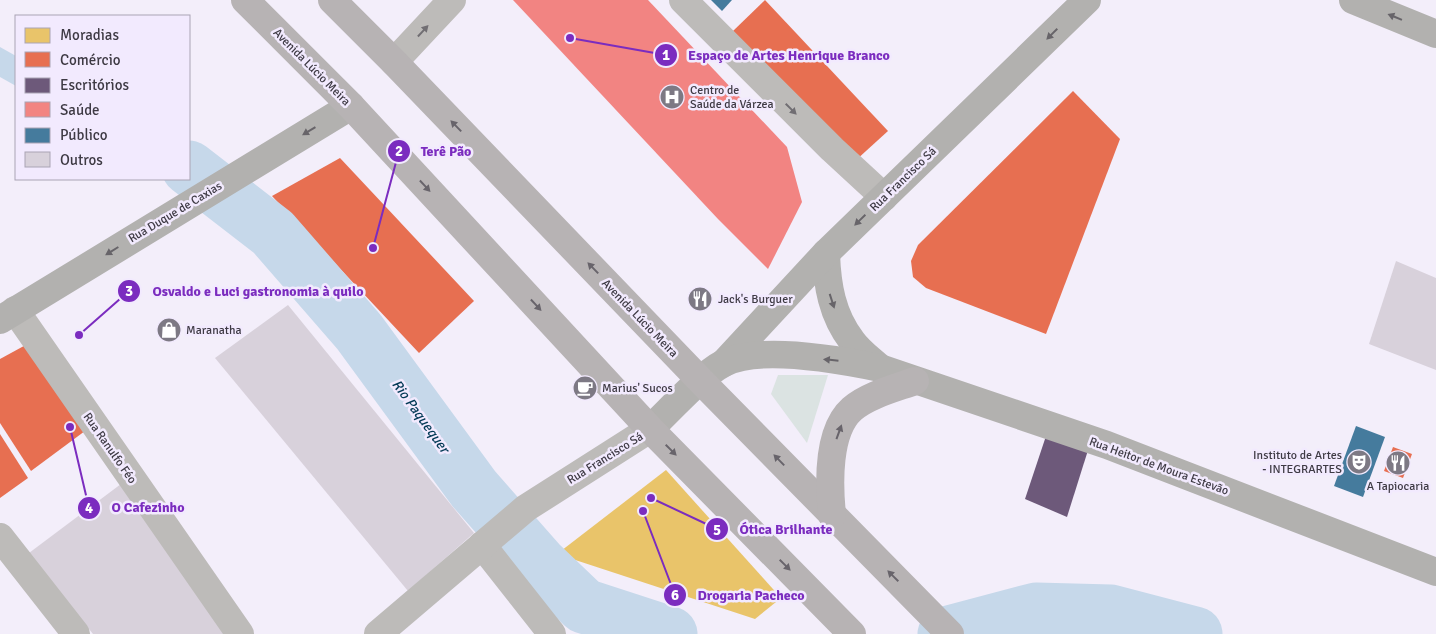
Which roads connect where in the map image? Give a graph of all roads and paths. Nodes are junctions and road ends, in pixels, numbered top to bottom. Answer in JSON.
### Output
{"nodes":[{"id":1,"x":246,"y":0,"type":"edge"},
{"id":2,"x":332,"y":0,"type":"edge"},
{"id":3,"x":452,"y":0,"type":"edge"},
{"id":4,"x":683,"y":0,"type":"edge"},
{"id":5,"x":1087,"y":0,"type":"edge"},
{"id":6,"x":1353,"y":0,"type":"edge"},
{"id":7,"x":1436,"y":34,"type":"edge"},
{"id":8,"x":394,"y":62,"type":"junction"},
{"id":9,"x":351,"y":106,"type":"junction"},
{"id":10,"x":884,"y":197,"type":"junction"},
{"id":11,"x":826,"y":253,"type":"junction"},
{"id":12,"x":8,"y":315,"type":"edge"},
{"id":13,"x":724,"y":363,"type":"junction"},
{"id":14,"x":880,"y":368,"type":"junction"},
{"id":15,"x":700,"y":380,"type":"junction"},
{"id":16,"x":915,"y":381,"type":"junction"},
{"id":17,"x":650,"y":429,"type":"junction"},
{"id":18,"x":832,"y":515,"type":"junction"},
{"id":19,"x":0,"y":538,"type":"edge"},
{"id":20,"x":486,"y":542,"type":"junction"},
{"id":21,"x":1436,"y":572,"type":"edge"},
{"id":22,"x":845,"y":626,"type":"edge"},
{"id":23,"x":76,"y":634,"type":"edge"},
{"id":24,"x":240,"y":634,"type":"edge"},
{"id":25,"x":378,"y":634,"type":"edge"},
{"id":26,"x":552,"y":634,"type":"edge"},
{"id":27,"x":950,"y":634,"type":"edge"}],
"edges":[{"from":1,"to":9,"type":"main road","name":"Avenida Lúcio Meira"},
{"from":2,"to":8,"type":"main road","name":"Avenida Lúcio Meira"},
{"from":8,"to":3,"type":"street","one_way":true},
{"from":4,"to":10,"type":"street","one_way":true},
{"from":5,"to":10,"type":"main road","name":"Rua Francisco Sá","one_way":true},
{"from":7,"to":6,"type":"main road","one_way":true},
{"from":15,"to":8,"type":"main road","name":"Avenida Lúcio Meira","one_way":true},
{"from":9,"to":12,"type":"main road","name":"Rua Duque de Caxias","one_way":true},
{"from":9,"to":17,"type":"main road","name":"Avenida Lúcio Meira","one_way":true},
{"from":10,"to":11,"type":"main road","name":"Rua Francisco Sá","one_way":true},
{"from":11,"to":13,"type":"main road","name":"Rua Francisco Sá"},
{"from":11,"to":14,"type":"main road","one_way":true},
{"from":12,"to":24,"type":"street","name":"Rua Ranulfo Féo"},
{"from":14,"to":13,"type":"main road","one_way":true},
{"from":13,"to":15,"type":"main road","name":"Rua Francisco Sá"},
{"from":14,"to":16,"type":"main road","name":"Rua Heitor de Moura Estevão"},
{"from":15,"to":17,"type":"main road","name":"Rua Francisco Sá"},
{"from":18,"to":15,"type":"main road","name":"Avenida Lúcio Meira","one_way":true},
{"from":18,"to":16,"type":"main road","one_way":true},
{"from":16,"to":21,"type":"main road","name":"Rua Heitor de Moura Estevão"},
{"from":17,"to":20,"type":"street","name":"Rua Francisco Sá"},
{"from":17,"to":22,"type":"main road","name":"Avenida Lúcio Meira","one_way":true},
{"from":27,"to":18,"type":"main road","name":"Avenida Lúcio Meira","one_way":true},
{"from":19,"to":23,"type":"street"},
{"from":20,"to":25,"type":"street"},
{"from":20,"to":26,"type":"street"}]}
